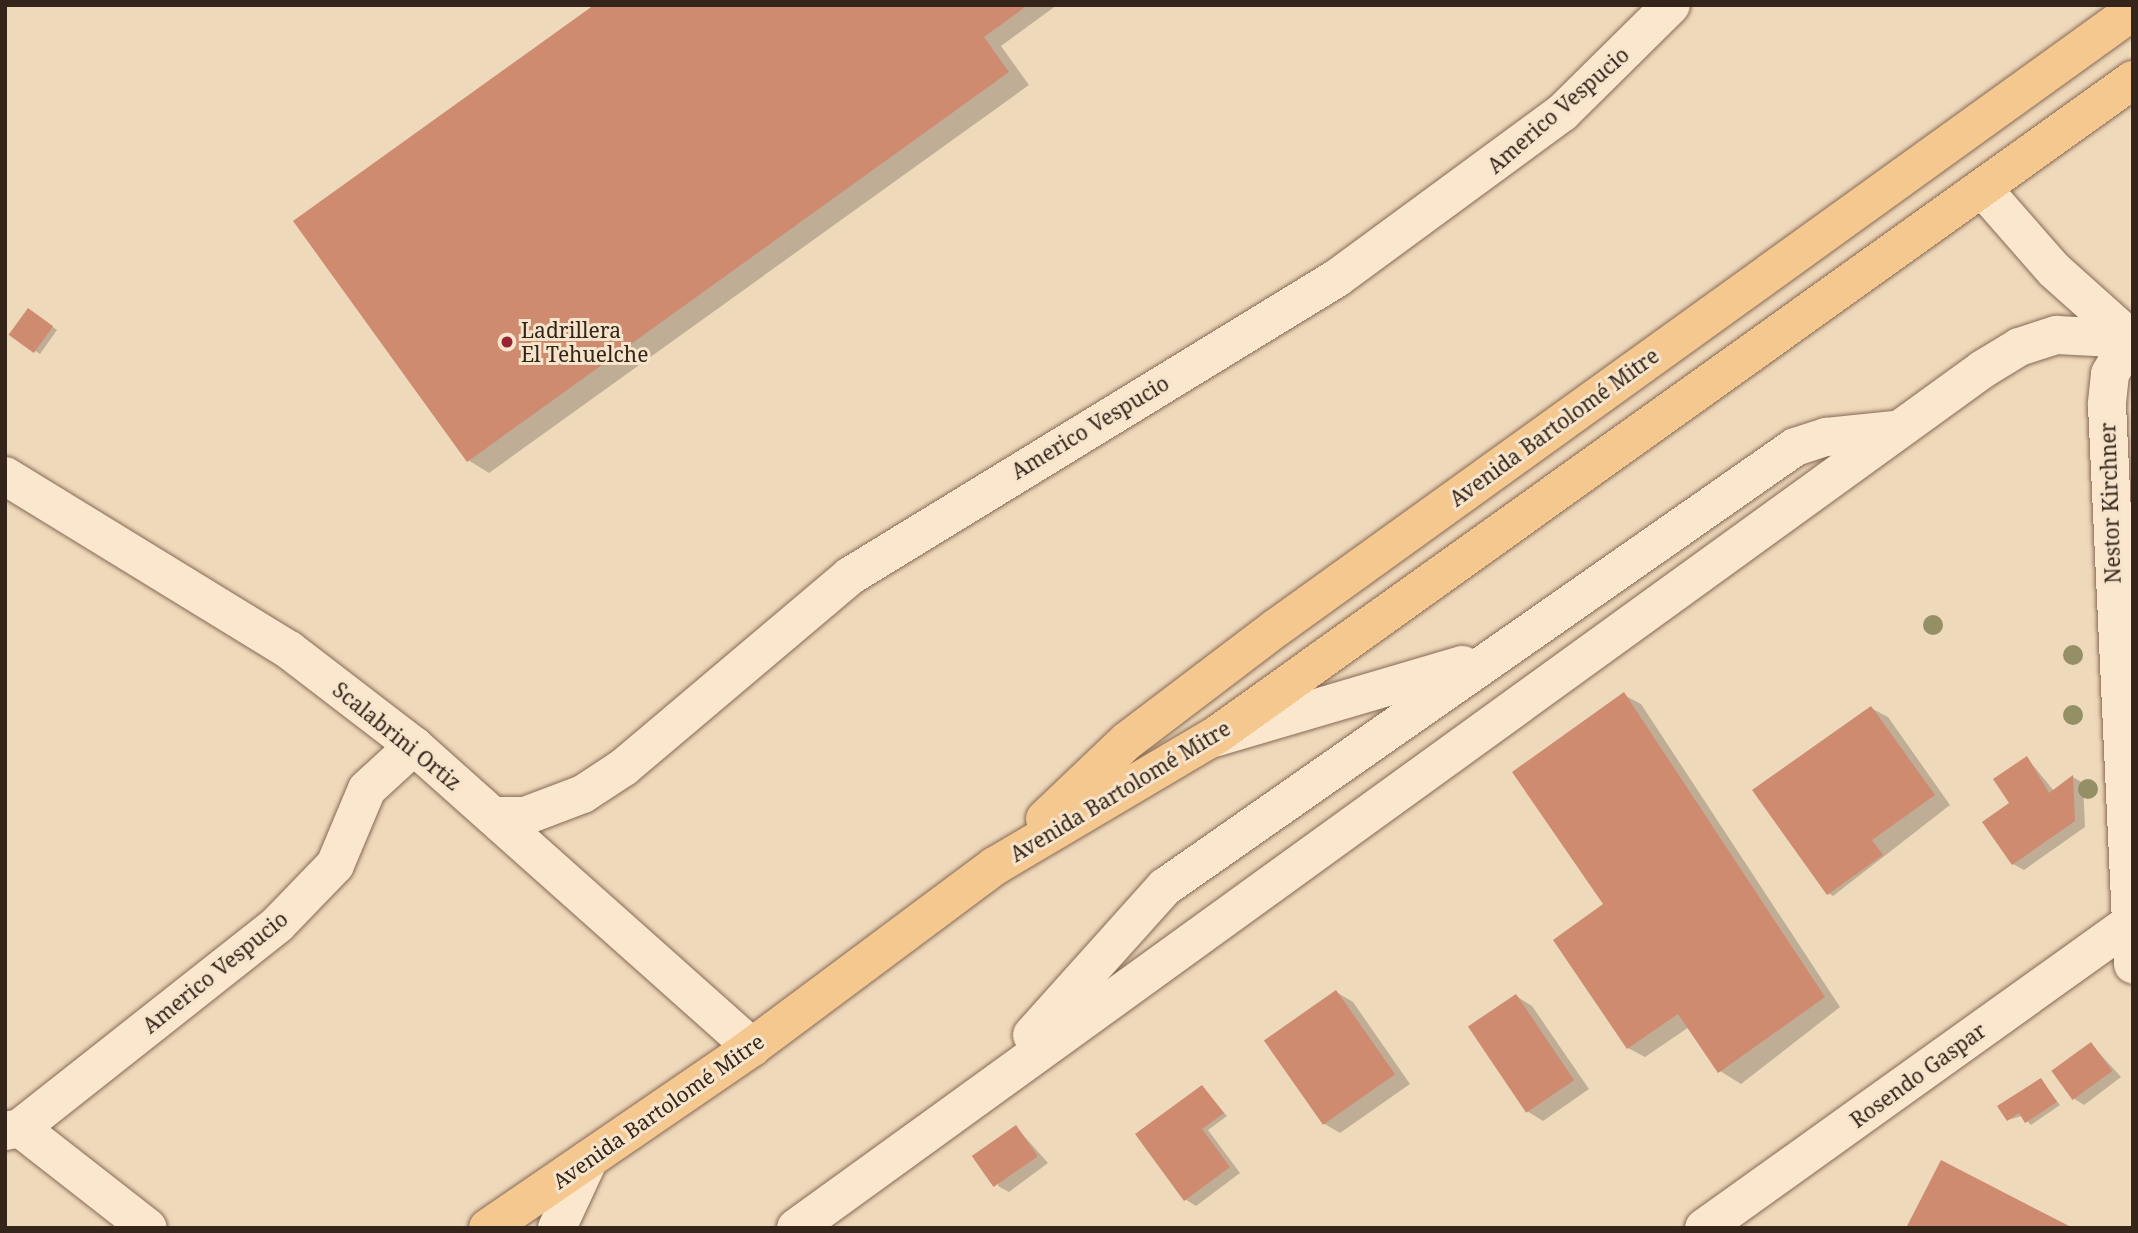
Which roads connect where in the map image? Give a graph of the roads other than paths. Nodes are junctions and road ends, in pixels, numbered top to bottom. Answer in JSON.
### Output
{"nodes":[{"id":1,"x":1671,"y":5,"type":"edge"},
{"id":2,"x":2133,"y":11,"type":"edge"},
{"id":3,"x":2133,"y":80,"type":"edge"},
{"id":4,"x":1983,"y":189,"type":"junction"},
{"id":5,"x":2131,"y":336,"type":"edge"},
{"id":6,"x":1898,"y":430,"type":"junction"},
{"id":7,"x":5,"y":476,"type":"edge"},
{"id":8,"x":1507,"y":649,"type":"junction"},
{"id":9,"x":1209,"y":740,"type":"junction"},
{"id":10,"x":414,"y":746,"type":"junction"},
{"id":11,"x":493,"y":816,"type":"junction"},
{"id":12,"x":995,"y":866,"type":"junction"},
{"id":13,"x":2129,"y":924,"type":"edge"},
{"id":14,"x":2133,"y":964,"type":"edge"},
{"id":15,"x":752,"y":1047,"type":"junction"},
{"id":16,"x":997,"y":1077,"type":"junction"},
{"id":17,"x":13,"y":1129,"type":"edge"},
{"id":18,"x":589,"y":1159,"type":"junction"},
{"id":19,"x":148,"y":1228,"type":"edge"},
{"id":20,"x":488,"y":1228,"type":"edge"},
{"id":21,"x":557,"y":1228,"type":"edge"},
{"id":22,"x":796,"y":1228,"type":"edge"},
{"id":23,"x":1704,"y":1228,"type":"edge"}],
"edges":[{"from":1,"to":11,"type":"street","name":"Americo Vespucio"},
{"from":2,"to":12,"type":"main road","name":"Avenida Bartolomé Mitre"},
{"from":3,"to":4,"type":"main road","name":"Avenida Bartolomé Mitre"},
{"from":4,"to":5,"type":"street"},
{"from":4,"to":9,"type":"main road","name":"Avenida Bartolomé Mitre"},
{"from":5,"to":6,"type":"street"},
{"from":5,"to":13,"type":"street","name":"Nestor Kirchner"},
{"from":6,"to":8,"type":"street"},
{"from":6,"to":16,"type":"street"},
{"from":7,"to":10,"type":"street","name":"Scalabrini Ortiz"},
{"from":8,"to":9,"type":"street"},
{"from":8,"to":16,"type":"street"},
{"from":9,"to":12,"type":"main road","name":"Avenida Bartolomé Mitre"},
{"from":10,"to":11,"type":"street","name":"Scalabrini Ortiz"},
{"from":10,"to":17,"type":"street","name":"Americo Vespucio"},
{"from":11,"to":15,"type":"street","name":"Scalabrini Ortiz"},
{"from":12,"to":15,"type":"main road","name":"Avenida Bartolomé Mitre"},
{"from":13,"to":14,"type":"street","name":"Nestor Kirchner"},
{"from":13,"to":23,"type":"street","name":"Rosendo Gaspar"},
{"from":15,"to":18,"type":"main road","name":"Avenida Bartolomé Mitre"},
{"from":16,"to":22,"type":"street"},
{"from":17,"to":19,"type":"street"},
{"from":18,"to":20,"type":"main road","name":"Avenida Bartolomé Mitre"},
{"from":18,"to":21,"type":"street"}]}
